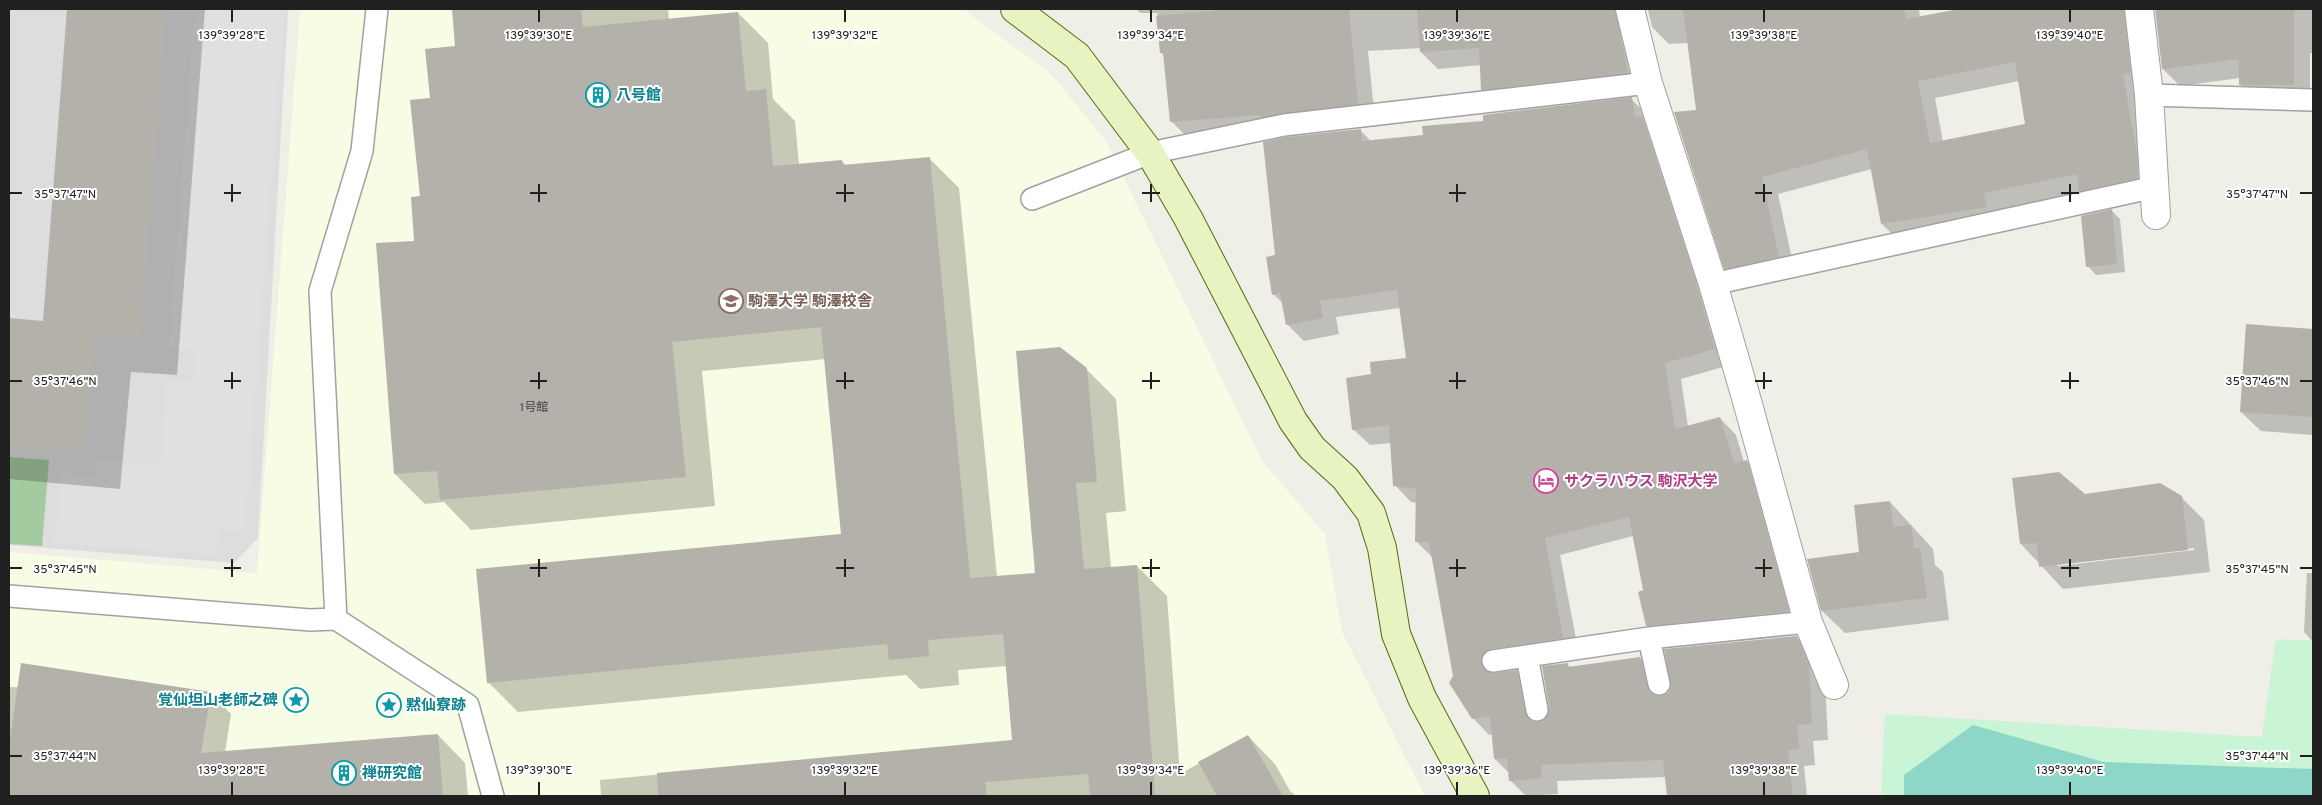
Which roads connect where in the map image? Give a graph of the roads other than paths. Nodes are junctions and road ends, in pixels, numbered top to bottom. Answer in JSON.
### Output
{"nodes":[{"id":1,"x":377,"y":9,"type":"edge"},
{"id":2,"x":1015,"y":9,"type":"edge"},
{"id":3,"x":1630,"y":9,"type":"edge"},
{"id":4,"x":2139,"y":9,"type":"edge"},
{"id":5,"x":1648,"y":83,"type":"junction"},
{"id":6,"x":2149,"y":95,"type":"junction"},
{"id":7,"x":2313,"y":100,"type":"edge"},
{"id":8,"x":1150,"y":154,"type":"junction"},
{"id":9,"x":2155,"y":186,"type":"junction"},
{"id":10,"x":1032,"y":199,"type":"dead end"},
{"id":11,"x":2156,"y":215,"type":"dead end"},
{"id":12,"x":1713,"y":284,"type":"junction"},
{"id":13,"x":9,"y":596,"type":"edge"},
{"id":14,"x":336,"y":619,"type":"junction"},
{"id":15,"x":1808,"y":622,"type":"junction"},
{"id":16,"x":1649,"y":638,"type":"junction"},
{"id":17,"x":1527,"y":656,"type":"junction"},
{"id":18,"x":1493,"y":660,"type":"dead end"},
{"id":19,"x":1658,"y":684,"type":"dead end"},
{"id":20,"x":1834,"y":686,"type":"dead end"},
{"id":21,"x":1537,"y":710,"type":"dead end"},
{"id":22,"x":493,"y":796,"type":"edge"},
{"id":23,"x":1475,"y":796,"type":"edge"}],
"edges":[{"from":1,"to":14,"type":"lane"},
{"from":2,"to":8,"type":"street"},
{"from":3,"to":5,"type":"street"},
{"from":4,"to":6,"type":"street"},
{"from":5,"to":8,"type":"lane"},
{"from":5,"to":12,"type":"street"},
{"from":6,"to":7,"type":"lane"},
{"from":6,"to":9,"type":"street"},
{"from":8,"to":10,"type":"lane"},
{"from":8,"to":23,"type":"street"},
{"from":9,"to":11,"type":"street"},
{"from":9,"to":12,"type":"lane"},
{"from":12,"to":15,"type":"street"},
{"from":13,"to":14,"type":"lane"},
{"from":14,"to":22,"type":"lane"},
{"from":15,"to":16,"type":"lane"},
{"from":15,"to":20,"type":"street"},
{"from":16,"to":17,"type":"lane"},
{"from":16,"to":19,"type":"lane"},
{"from":17,"to":18,"type":"lane"},
{"from":17,"to":21,"type":"lane"}]}
